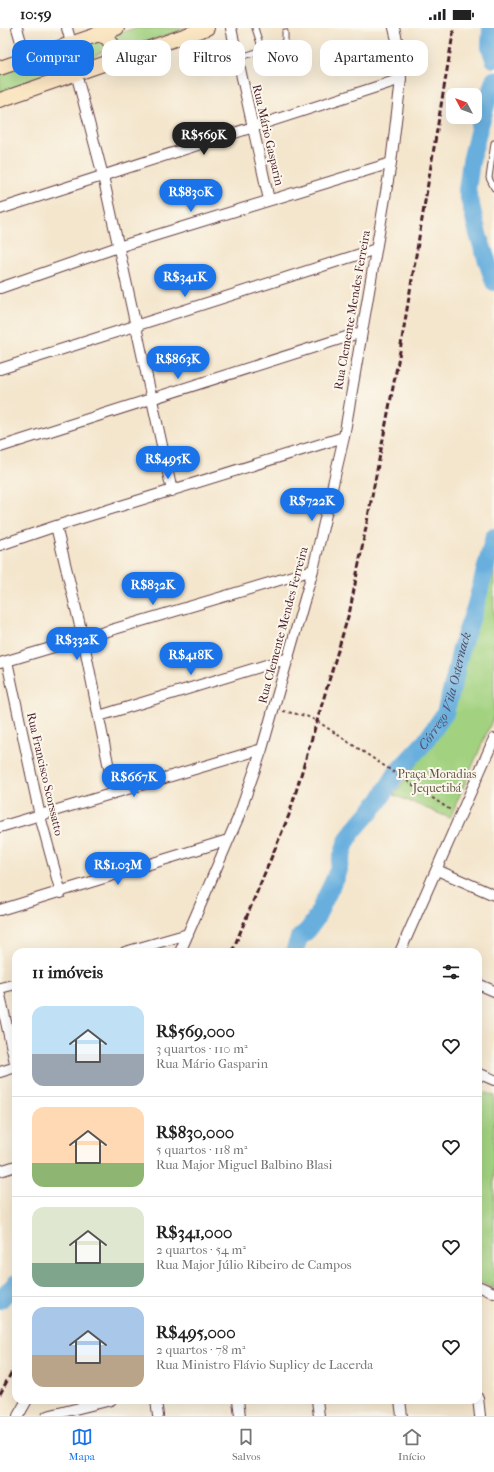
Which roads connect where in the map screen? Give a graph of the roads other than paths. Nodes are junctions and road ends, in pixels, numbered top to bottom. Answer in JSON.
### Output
{"nodes":[{"id":1,"x":17,"y":28,"type":"edge"},
{"id":2,"x":67,"y":28,"type":"edge"},
{"id":3,"x":117,"y":28,"type":"edge"},
{"id":4,"x":207,"y":28,"type":"edge"},
{"id":5,"x":231,"y":28,"type":"edge"},
{"id":6,"x":255,"y":28,"type":"edge"},
{"id":7,"x":394,"y":28,"type":"edge"},
{"id":8,"x":285,"y":32,"type":"dead end"},
{"id":9,"x":97,"y":34,"type":"junction"},
{"id":10,"x":20,"y":40,"type":"edge"},
{"id":11,"x":70,"y":40,"type":"edge"},
{"id":12,"x":80,"y":40,"type":"edge"},
{"id":13,"x":109,"y":40,"type":"edge"},
{"id":14,"x":171,"y":40,"type":"edge"},
{"id":15,"x":234,"y":40,"type":"edge"},
{"id":16,"x":259,"y":40,"type":"edge"},
{"id":17,"x":285,"y":40,"type":"edge"},
{"id":18,"x":12,"y":64,"type":"edge"},
{"id":19,"x":0,"y":68,"type":"edge"},
{"id":20,"x":68,"y":76,"type":"edge"},
{"id":21,"x":77,"y":76,"type":"edge"},
{"id":22,"x":242,"y":76,"type":"edge"},
{"id":23,"x":400,"y":80,"type":"junction"},
{"id":24,"x":0,"y":100,"type":"edge"},
{"id":25,"x":253,"y":128,"type":"junction"},
{"id":26,"x":494,"y":143,"type":"edge"},
{"id":27,"x":391,"y":163,"type":"junction"},
{"id":28,"x":103,"y":176,"type":"junction"},
{"id":29,"x":494,"y":188,"type":"edge"},
{"id":30,"x":269,"y":200,"type":"junction"},
{"id":31,"x":0,"y":209,"type":"edge"},
{"id":32,"x":118,"y":247,"type":"junction"},
{"id":33,"x":376,"y":249,"type":"junction"},
{"id":34,"x":0,"y":288,"type":"edge"},
{"id":35,"x":136,"y":326,"type":"junction"},
{"id":36,"x":362,"y":332,"type":"junction"},
{"id":37,"x":0,"y":369,"type":"edge"},
{"id":38,"x":152,"y":400,"type":"junction"},
{"id":39,"x":344,"y":438,"type":"junction"},
{"id":40,"x":0,"y":447,"type":"edge"},
{"id":41,"x":172,"y":491,"type":"junction"},
{"id":42,"x":56,"y":526,"type":"junction"},
{"id":43,"x":0,"y":545,"type":"edge"},
{"id":44,"x":313,"y":570,"type":"junction"},
{"id":45,"x":83,"y":638,"type":"junction"},
{"id":46,"x":289,"y":658,"type":"junction"},
{"id":47,"x":3,"y":662,"type":"edge"},
{"id":48,"x":99,"y":716,"type":"junction"},
{"id":49,"x":494,"y":740,"type":"edge"},
{"id":50,"x":262,"y":749,"type":"junction"},
{"id":51,"x":490,"y":762,"type":"edge"},
{"id":52,"x":114,"y":792,"type":"junction"},
{"id":53,"x":40,"y":816,"type":"junction"},
{"id":54,"x":0,"y":827,"type":"edge"},
{"id":55,"x":228,"y":840,"type":"junction"},
{"id":56,"x":438,"y":870,"type":"junction"},
{"id":57,"x":61,"y":893,"type":"junction"},
{"id":58,"x":494,"y":895,"type":"edge"},
{"id":59,"x":0,"y":910,"type":"edge"},
{"id":60,"x":188,"y":934,"type":"junction"},
{"id":61,"x":139,"y":948,"type":"edge"},
{"id":62,"x":182,"y":948,"type":"edge"},
{"id":63,"x":402,"y":948,"type":"edge"},
{"id":64,"x":12,"y":985,"type":"edge"},
{"id":65,"x":482,"y":986,"type":"edge"},
{"id":66,"x":0,"y":988,"type":"edge"},
{"id":67,"x":494,"y":991,"type":"edge"},
{"id":68,"x":0,"y":996,"type":"edge"},
{"id":69,"x":12,"y":1049,"type":"edge"},
{"id":70,"x":12,"y":1068,"type":"edge"},
{"id":71,"x":0,"y":1072,"type":"edge"},
{"id":72,"x":482,"y":1075,"type":"edge"},
{"id":73,"x":494,"y":1080,"type":"edge"},
{"id":74,"x":12,"y":1167,"type":"edge"},
{"id":75,"x":0,"y":1171,"type":"edge"},
{"id":76,"x":482,"y":1288,"type":"edge"},
{"id":77,"x":494,"y":1293,"type":"edge"},
{"id":78,"x":25,"y":1404,"type":"edge"},
{"id":79,"x":101,"y":1404,"type":"edge"},
{"id":80,"x":156,"y":1404,"type":"edge"},
{"id":81,"x":238,"y":1404,"type":"edge"},
{"id":82,"x":318,"y":1404,"type":"edge"},
{"id":83,"x":400,"y":1404,"type":"edge"},
{"id":84,"x":479,"y":1404,"type":"edge"},
{"id":85,"x":79,"y":1413,"type":"edge"},
{"id":86,"x":18,"y":1416,"type":"edge"},
{"id":87,"x":47,"y":1416,"type":"edge"},
{"id":88,"x":158,"y":1416,"type":"edge"},
{"id":89,"x":240,"y":1416,"type":"edge"},
{"id":90,"x":319,"y":1416,"type":"edge"},
{"id":91,"x":402,"y":1416,"type":"edge"},
{"id":92,"x":480,"y":1416,"type":"edge"}],
"edges":[{"from":1,"to":10,"type":"street"},
{"from":2,"to":11,"type":"street"},
{"from":3,"to":9,"type":"main road"},
{"from":4,"to":14,"type":"main road"},
{"from":5,"to":15,"type":"street","name":"Rua Mário Gasparin"},
{"from":6,"to":16,"type":"lane"},
{"from":7,"to":23,"type":"street","name":"Rua Clemente Mendes Ferreira"},
{"from":8,"to":17,"type":"lane"},
{"from":9,"to":12,"type":"main road"},
{"from":9,"to":13,"type":"main road"},
{"from":18,"to":19,"type":"main road"},
{"from":20,"to":24,"type":"main road"},
{"from":21,"to":28,"type":"street"},
{"from":22,"to":25,"type":"street","name":"Rua Mário Gasparin"},
{"from":23,"to":25,"type":"street"},
{"from":23,"to":27,"type":"street","name":"Rua Clemente Mendes Ferreira"},
{"from":25,"to":28,"type":"street"},
{"from":25,"to":30,"type":"street","name":"Rua Mário Gasparin"},
{"from":26,"to":29,"type":"lane"},
{"from":27,"to":30,"type":"street"},
{"from":27,"to":33,"type":"street","name":"Rua Clemente Mendes Ferreira"},
{"from":28,"to":31,"type":"street"},
{"from":28,"to":32,"type":"street"},
{"from":30,"to":32,"type":"street"},
{"from":32,"to":34,"type":"street"},
{"from":32,"to":35,"type":"street"},
{"from":33,"to":35,"type":"street"},
{"from":33,"to":36,"type":"street","name":"Rua Clemente Mendes Ferreira"},
{"from":35,"to":37,"type":"street"},
{"from":35,"to":38,"type":"street"},
{"from":36,"to":38,"type":"street"},
{"from":36,"to":39,"type":"street","name":"Rua Clemente Mendes Ferreira"},
{"from":38,"to":40,"type":"street"},
{"from":38,"to":41,"type":"street"},
{"from":39,"to":41,"type":"street"},
{"from":39,"to":44,"type":"street","name":"Rua Clemente Mendes Ferreira"},
{"from":41,"to":42,"type":"street"},
{"from":42,"to":43,"type":"street"},
{"from":42,"to":45,"type":"street"},
{"from":44,"to":45,"type":"street"},
{"from":44,"to":46,"type":"street","name":"Rua Clemente Mendes Ferreira"},
{"from":45,"to":47,"type":"street"},
{"from":45,"to":48,"type":"street"},
{"from":46,"to":48,"type":"street"},
{"from":46,"to":50,"type":"street","name":"Rua Clemente Mendes Ferreira"},
{"from":47,"to":53,"type":"street","name":"Rua Francisco Scorssatto"},
{"from":48,"to":52,"type":"street"},
{"from":49,"to":51,"type":"street"},
{"from":50,"to":52,"type":"street"},
{"from":50,"to":55,"type":"street","name":"Rua Clemente Mendes Ferreira"},
{"from":51,"to":56,"type":"street"},
{"from":52,"to":53,"type":"street"},
{"from":53,"to":54,"type":"street"},
{"from":53,"to":57,"type":"street","name":"Rua Francisco Scorssatto"},
{"from":55,"to":57,"type":"street"},
{"from":55,"to":60,"type":"street","name":"Rua Clemente Mendes Ferreira"},
{"from":56,"to":58,"type":"street"},
{"from":56,"to":63,"type":"street"},
{"from":57,"to":59,"type":"street"},
{"from":60,"to":61,"type":"street"},
{"from":60,"to":62,"type":"street","name":"Rua Clemente Mendes Ferreira"},
{"from":64,"to":66,"type":"street"},
{"from":65,"to":67,"type":"street"},
{"from":68,"to":69,"type":"street"},
{"from":70,"to":71,"type":"street"},
{"from":72,"to":73,"type":"street"},
{"from":74,"to":75,"type":"street"},
{"from":76,"to":77,"type":"street"},
{"from":78,"to":86,"type":"street"},
{"from":79,"to":85,"type":"street"},
{"from":80,"to":88,"type":"street"},
{"from":81,"to":89,"type":"street"},
{"from":82,"to":90,"type":"street"},
{"from":83,"to":91,"type":"street"},
{"from":84,"to":92,"type":"street"},
{"from":85,"to":87,"type":"street"}]}
